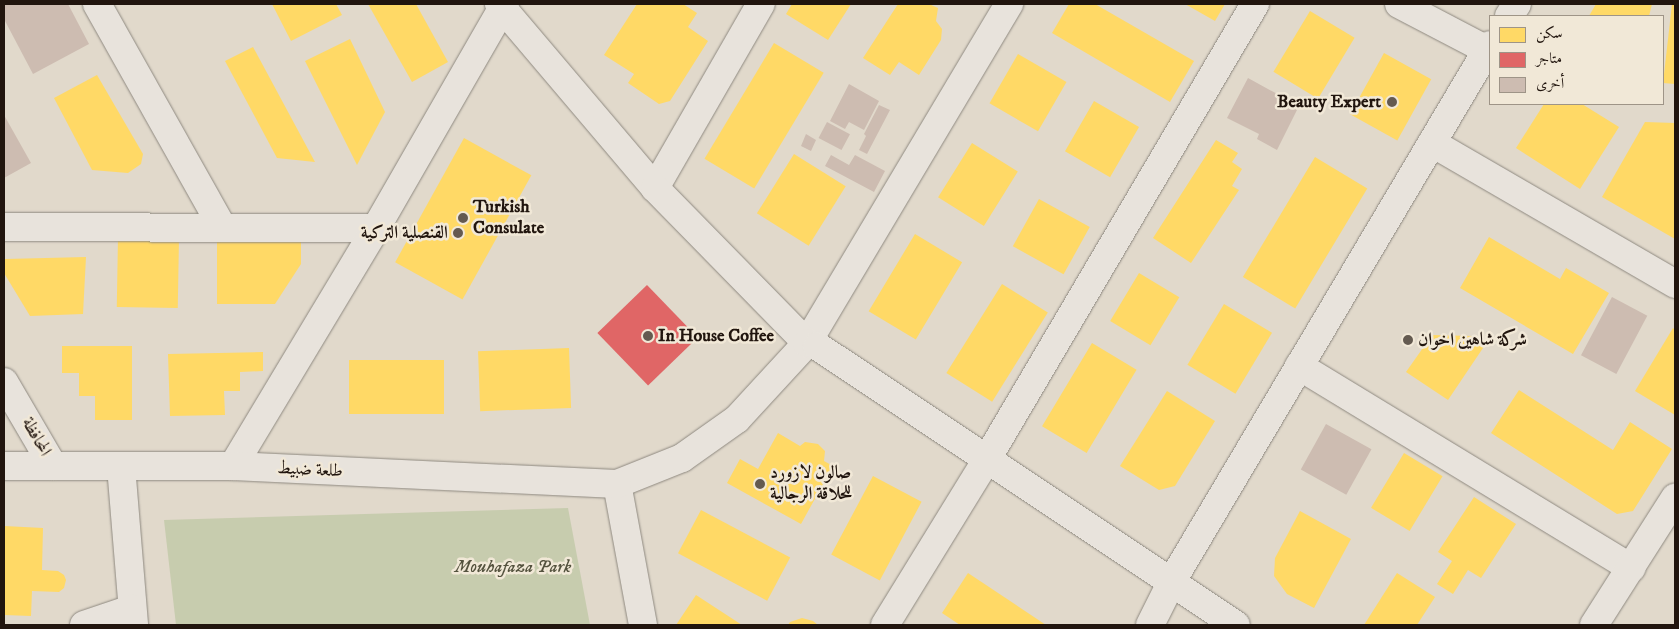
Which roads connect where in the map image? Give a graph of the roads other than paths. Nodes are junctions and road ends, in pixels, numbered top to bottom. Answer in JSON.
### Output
{"nodes":[{"id":1,"x":97,"y":4,"type":"edge"},
{"id":2,"x":761,"y":4,"type":"edge"},
{"id":3,"x":1009,"y":4,"type":"edge"},
{"id":4,"x":1255,"y":4,"type":"edge"},
{"id":5,"x":1399,"y":4,"type":"edge"},
{"id":6,"x":1518,"y":4,"type":"edge"},
{"id":7,"x":502,"y":5,"type":"edge"},
{"id":8,"x":1510,"y":15,"type":"edge"},
{"id":9,"x":1489,"y":48,"type":"edge"},
{"id":10,"x":1432,"y":143,"type":"junction"},
{"id":11,"x":655,"y":188,"type":"junction"},
{"id":12,"x":4,"y":227,"type":"edge"},
{"id":13,"x":222,"y":227,"type":"junction"},
{"id":14,"x":376,"y":228,"type":"junction"},
{"id":15,"x":1675,"y":284,"type":"edge"},
{"id":16,"x":807,"y":343,"type":"junction"},
{"id":17,"x":1299,"y":366,"type":"junction"},
{"id":18,"x":4,"y":382,"type":"edge"},
{"id":19,"x":987,"y":459,"type":"junction"},
{"id":20,"x":4,"y":466,"type":"edge"},
{"id":21,"x":53,"y":466,"type":"junction"},
{"id":22,"x":121,"y":466,"type":"junction"},
{"id":23,"x":233,"y":466,"type":"junction"},
{"id":24,"x":617,"y":484,"type":"junction"},
{"id":25,"x":1675,"y":498,"type":"edge"},
{"id":26,"x":1631,"y":568,"type":"junction"},
{"id":27,"x":1172,"y":581,"type":"junction"},
{"id":28,"x":132,"y":617,"type":"edge"},
{"id":29,"x":84,"y":625,"type":"edge"},
{"id":30,"x":643,"y":625,"type":"edge"},
{"id":31,"x":885,"y":625,"type":"edge"},
{"id":32,"x":1150,"y":625,"type":"edge"},
{"id":33,"x":1236,"y":625,"type":"edge"},
{"id":34,"x":1594,"y":625,"type":"edge"}],
"edges":[{"from":1,"to":13,"type":"street"},
{"from":2,"to":11,"type":"street"},
{"from":3,"to":16,"type":"street"},
{"from":4,"to":19,"type":"street"},
{"from":5,"to":9,"type":"street"},
{"from":6,"to":8,"type":"street"},
{"from":7,"to":11,"type":"street"},
{"from":7,"to":14,"type":"street"},
{"from":9,"to":10,"type":"street"},
{"from":10,"to":15,"type":"street"},
{"from":10,"to":17,"type":"street"},
{"from":11,"to":16,"type":"street"},
{"from":12,"to":13,"type":"street"},
{"from":13,"to":14,"type":"street"},
{"from":14,"to":23,"type":"street"},
{"from":16,"to":19,"type":"street"},
{"from":16,"to":24,"type":"street"},
{"from":17,"to":26,"type":"street"},
{"from":17,"to":27,"type":"street"},
{"from":18,"to":21,"type":"street","name":"المحافظة"},
{"from":19,"to":27,"type":"street"},
{"from":19,"to":31,"type":"street"},
{"from":20,"to":21,"type":"street","name":"طلعة ضبيط"},
{"from":21,"to":22,"type":"street","name":"طلعة ضبيط"},
{"from":22,"to":23,"type":"street","name":"طلعة ضبيط"},
{"from":22,"to":28,"type":"street"},
{"from":23,"to":24,"type":"street","name":"طلعة ضبيط"},
{"from":24,"to":30,"type":"street"},
{"from":25,"to":26,"type":"street"},
{"from":26,"to":34,"type":"street"},
{"from":27,"to":32,"type":"street"},
{"from":27,"to":33,"type":"street"},
{"from":28,"to":29,"type":"street"}]}
